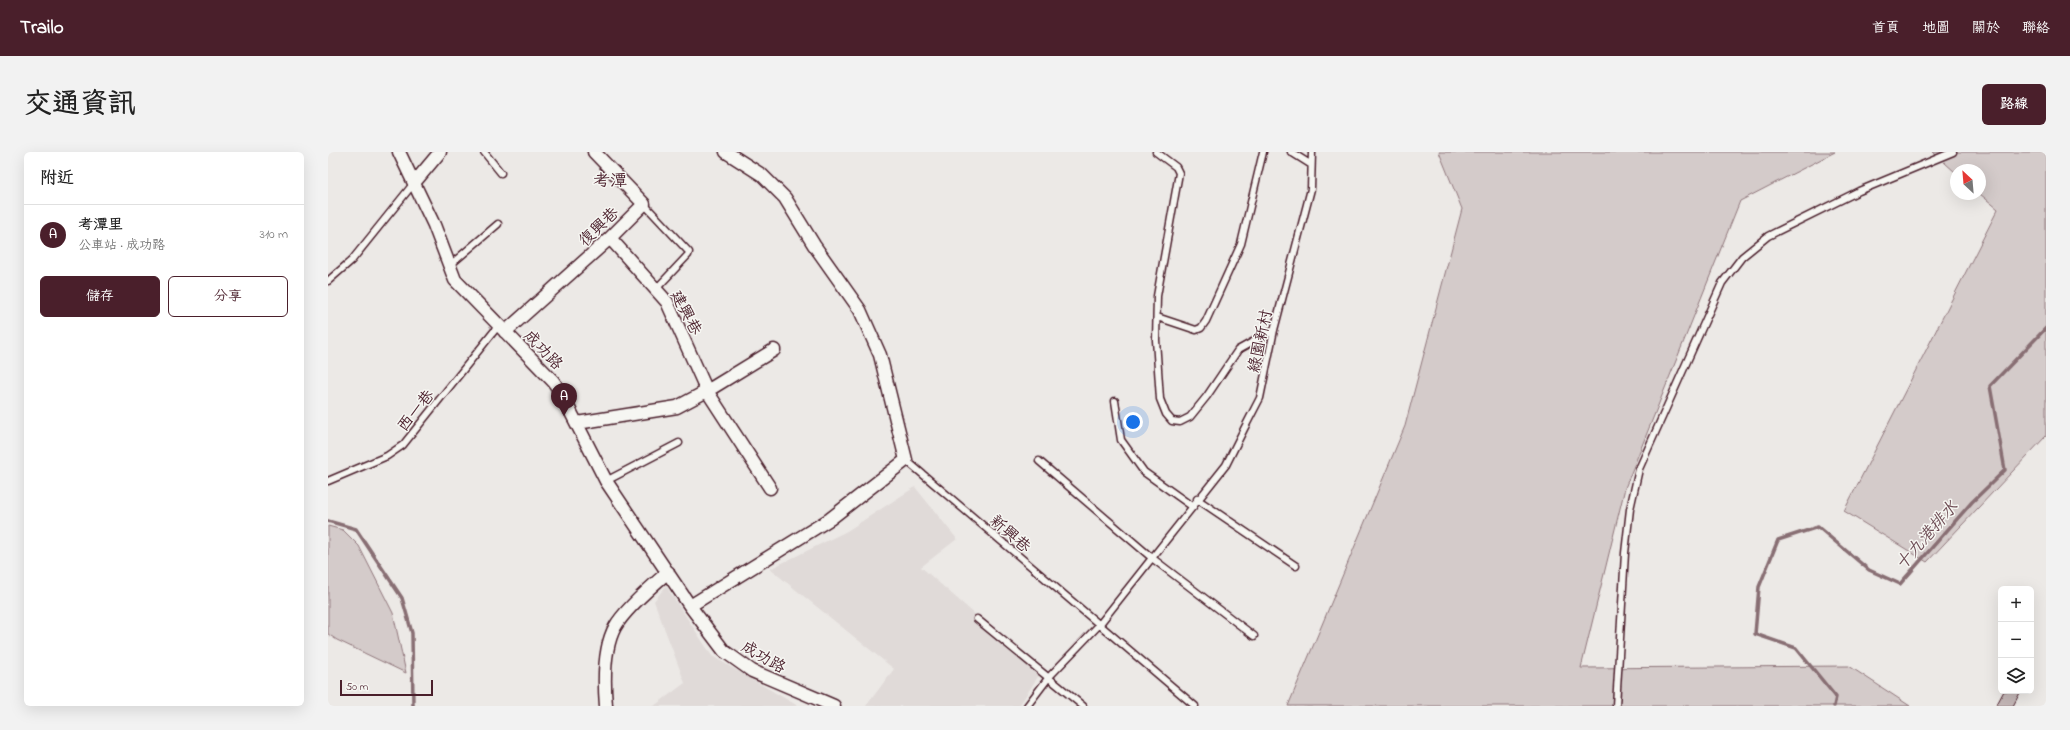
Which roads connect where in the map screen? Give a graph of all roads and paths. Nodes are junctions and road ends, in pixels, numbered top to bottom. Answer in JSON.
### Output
{"nodes":[{"id":1,"x":399,"y":152,"type":"edge"},
{"id":2,"x":440,"y":152,"type":"edge"},
{"id":3,"x":484,"y":152,"type":"edge"},
{"id":4,"x":594,"y":152,"type":"edge"},
{"id":5,"x":726,"y":152,"type":"edge"},
{"id":6,"x":1156,"y":152,"type":"edge"},
{"id":7,"x":1263,"y":152,"type":"edge"},
{"id":8,"x":1291,"y":152,"type":"edge"},
{"id":9,"x":1312,"y":152,"type":"edge"},
{"id":10,"x":1953,"y":152,"type":"edge"},
{"id":11,"x":1310,"y":164,"type":"junction"},
{"id":12,"x":501,"y":173,"type":"dead end"},
{"id":13,"x":414,"y":183,"type":"junction"},
{"id":14,"x":644,"y":204,"type":"junction"},
{"id":15,"x":498,"y":224,"type":"dead end"},
{"id":16,"x":610,"y":238,"type":"junction"},
{"id":17,"x":449,"y":266,"type":"junction"},
{"id":18,"x":328,"y":281,"type":"edge"},
{"id":19,"x":656,"y":289,"type":"junction"},
{"id":20,"x":1157,"y":316,"type":"junction"},
{"id":21,"x":502,"y":328,"type":"junction"},
{"id":22,"x":1274,"y":330,"type":"junction"},
{"id":23,"x":774,"y":350,"type":"dead end"},
{"id":24,"x":707,"y":392,"type":"junction"},
{"id":25,"x":1115,"y":400,"type":"dead end"},
{"id":26,"x":577,"y":423,"type":"junction"},
{"id":27,"x":679,"y":443,"type":"dead end"},
{"id":28,"x":906,"y":460,"type":"junction"},
{"id":29,"x":1039,"y":461,"type":"dead end"},
{"id":30,"x":328,"y":481,"type":"edge"},
{"id":31,"x":606,"y":481,"type":"junction"},
{"id":32,"x":770,"y":488,"type":"dead end"},
{"id":33,"x":1197,"y":499,"type":"junction"},
{"id":34,"x":1193,"y":507,"type":"junction"},
{"id":35,"x":1152,"y":558,"type":"junction"},
{"id":36,"x":1296,"y":566,"type":"dead end"},
{"id":37,"x":668,"y":572,"type":"junction"},
{"id":38,"x":690,"y":606,"type":"junction"},
{"id":39,"x":977,"y":619,"type":"dead end"},
{"id":40,"x":1099,"y":625,"type":"junction"},
{"id":41,"x":1254,"y":636,"type":"dead end"},
{"id":42,"x":1048,"y":678,"type":"junction"},
{"id":43,"x":606,"y":706,"type":"edge"},
{"id":44,"x":834,"y":706,"type":"edge"},
{"id":45,"x":1026,"y":706,"type":"edge"},
{"id":46,"x":1083,"y":706,"type":"edge"},
{"id":47,"x":1195,"y":706,"type":"edge"},
{"id":48,"x":1616,"y":706,"type":"edge"}],
"edges":[{"from":1,"to":13,"type":"street","name":"成功路"},
{"from":2,"to":13,"type":"street"},
{"from":3,"to":12,"type":"lane"},
{"from":4,"to":14,"type":"street"},
{"from":5,"to":28,"type":"street"},
{"from":6,"to":20,"type":"lane"},
{"from":7,"to":20,"type":"lane"},
{"from":8,"to":11,"type":"lane"},
{"from":9,"to":11,"type":"lane","name":"綠園新村"},
{"from":10,"to":48,"type":"lane"},
{"from":11,"to":22,"type":"lane","name":"綠園新村"},
{"from":13,"to":17,"type":"street","name":"成功路"},
{"from":13,"to":18,"type":"lane"},
{"from":14,"to":16,"type":"street","name":"復興巷"},
{"from":14,"to":19,"type":"lane"},
{"from":15,"to":17,"type":"lane"},
{"from":16,"to":19,"type":"street","name":"建興巷"},
{"from":16,"to":21,"type":"street","name":"復興巷"},
{"from":17,"to":21,"type":"street","name":"成功路"},
{"from":19,"to":24,"type":"street","name":"建興巷"},
{"from":20,"to":22,"type":"lane"},
{"from":21,"to":26,"type":"street","name":"成功路"},
{"from":21,"to":30,"type":"lane","name":"西一巷"},
{"from":22,"to":33,"type":"lane","name":"綠園新村"},
{"from":23,"to":24,"type":"street"},
{"from":24,"to":26,"type":"street"},
{"from":24,"to":32,"type":"street","name":"建興巷"},
{"from":25,"to":34,"type":"lane"},
{"from":26,"to":31,"type":"street","name":"成功路"},
{"from":27,"to":31,"type":"lane"},
{"from":28,"to":38,"type":"street"},
{"from":28,"to":40,"type":"lane","name":"新興巷"},
{"from":29,"to":35,"type":"lane"},
{"from":31,"to":37,"type":"street","name":"成功路"},
{"from":33,"to":34,"type":"lane","name":"綠園新村"},
{"from":33,"to":36,"type":"lane"},
{"from":34,"to":35,"type":"lane","name":"綠園新村"},
{"from":35,"to":40,"type":"lane"},
{"from":35,"to":41,"type":"lane"},
{"from":37,"to":38,"type":"street","name":"成功路"},
{"from":37,"to":43,"type":"street"},
{"from":38,"to":44,"type":"street","name":"成功路"},
{"from":39,"to":42,"type":"lane"},
{"from":40,"to":42,"type":"lane"},
{"from":40,"to":47,"type":"lane","name":"新興巷"},
{"from":42,"to":45,"type":"lane"},
{"from":42,"to":46,"type":"lane"}]}
